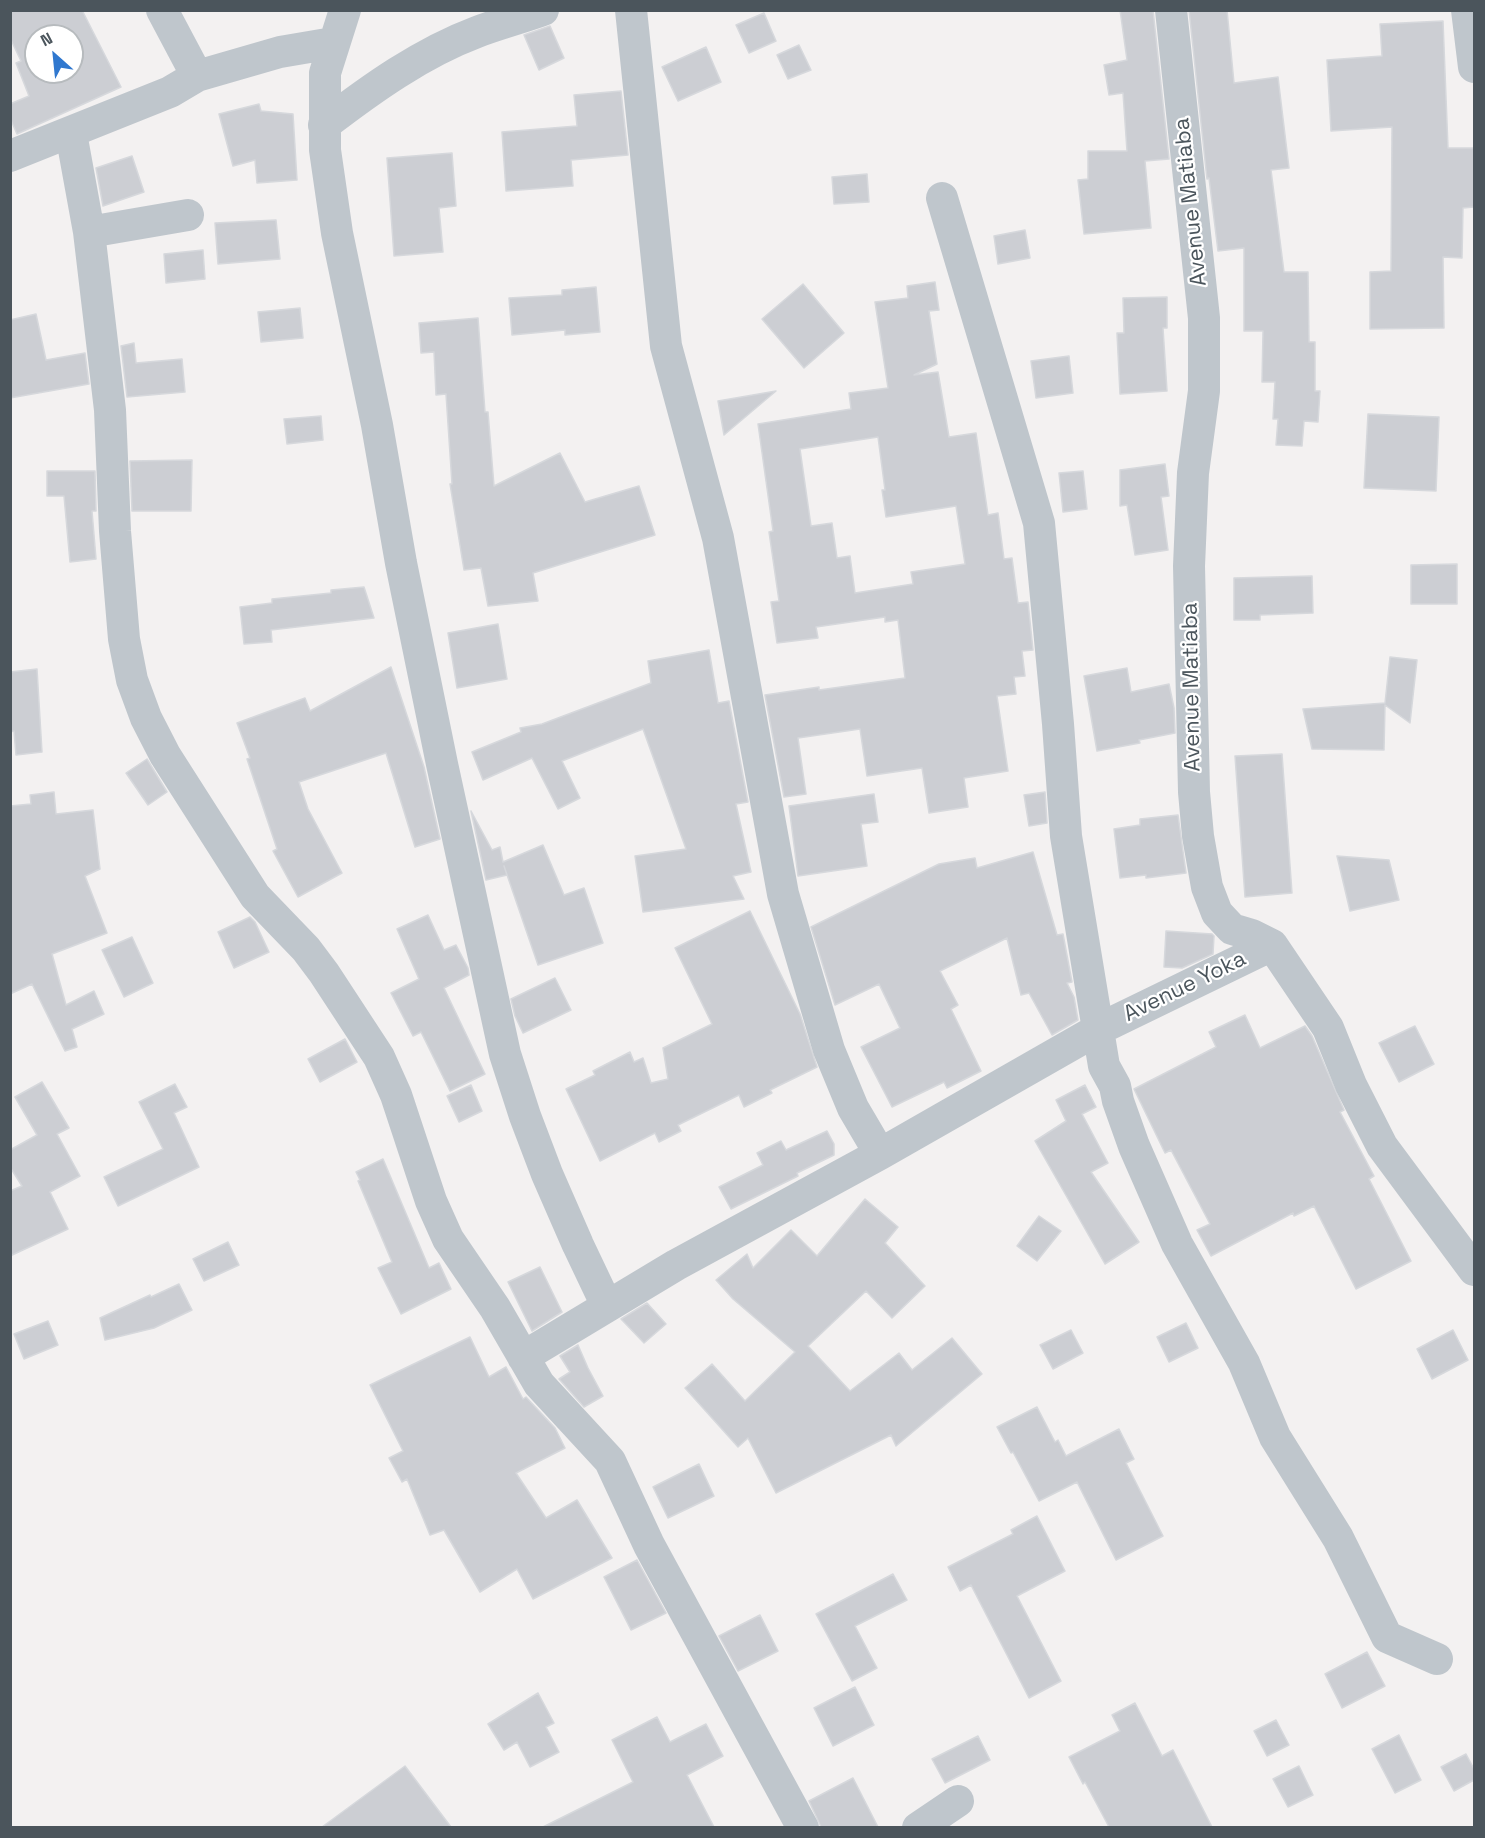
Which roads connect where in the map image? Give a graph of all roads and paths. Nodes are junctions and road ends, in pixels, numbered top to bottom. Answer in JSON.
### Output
{"nodes":[{"id":1,"x":162,"y":10,"type":"edge"},
{"id":2,"x":345,"y":10,"type":"edge"},
{"id":3,"x":543,"y":10,"type":"edge"},
{"id":4,"x":631,"y":10,"type":"edge"},
{"id":5,"x":1171,"y":10,"type":"edge"},
{"id":6,"x":1467,"y":10,"type":"edge"},
{"id":7,"x":333,"y":43,"type":"junction"},
{"id":8,"x":1474,"y":67,"type":"edge"},
{"id":9,"x":197,"y":76,"type":"junction"},
{"id":10,"x":324,"y":125,"type":"junction"},
{"id":11,"x":71,"y":133,"type":"junction"},
{"id":12,"x":10,"y":156,"type":"edge"},
{"id":13,"x":942,"y":198,"type":"dead end"},
{"id":14,"x":188,"y":215,"type":"dead end"},
{"id":15,"x":89,"y":232,"type":"junction"},
{"id":16,"x":1272,"y":945,"type":"junction"},
{"id":17,"x":1099,"y":1029,"type":"junction"},
{"id":18,"x":880,"y":1154,"type":"junction"},
{"id":19,"x":1474,"y":1270,"type":"edge"},
{"id":20,"x":608,"y":1306,"type":"junction"},
{"id":21,"x":523,"y":1357,"type":"junction"},
{"id":22,"x":1437,"y":1659,"type":"dead end"},
{"id":23,"x":958,"y":1801,"type":"dead end"},
{"id":24,"x":803,"y":1827,"type":"edge"},
{"id":25,"x":918,"y":1827,"type":"edge"}],
"edges":[{"from":1,"to":9,"type":"street"},
{"from":2,"to":7,"type":"street"},
{"from":3,"to":10,"type":"street"},
{"from":4,"to":18,"type":"street"},
{"from":5,"to":16,"type":"street","name":"Avenue Matiaba"},
{"from":6,"to":8,"type":"street"},
{"from":7,"to":9,"type":"street"},
{"from":7,"to":10,"type":"street"},
{"from":9,"to":11,"type":"street"},
{"from":10,"to":20,"type":"street"},
{"from":11,"to":12,"type":"street"},
{"from":11,"to":15,"type":"street"},
{"from":13,"to":17,"type":"street"},
{"from":14,"to":15,"type":"street"},
{"from":15,"to":21,"type":"street"},
{"from":16,"to":17,"type":"street","name":"Avenue Yoka"},
{"from":16,"to":19,"type":"street"},
{"from":17,"to":18,"type":"street","name":"Avenue Yoka"},
{"from":17,"to":22,"type":"street"},
{"from":18,"to":20,"type":"street","name":"Avenue Yoka"},
{"from":20,"to":21,"type":"street","name":"Avenue Yoka"},
{"from":21,"to":24,"type":"street"},
{"from":23,"to":25,"type":"street"}]}
